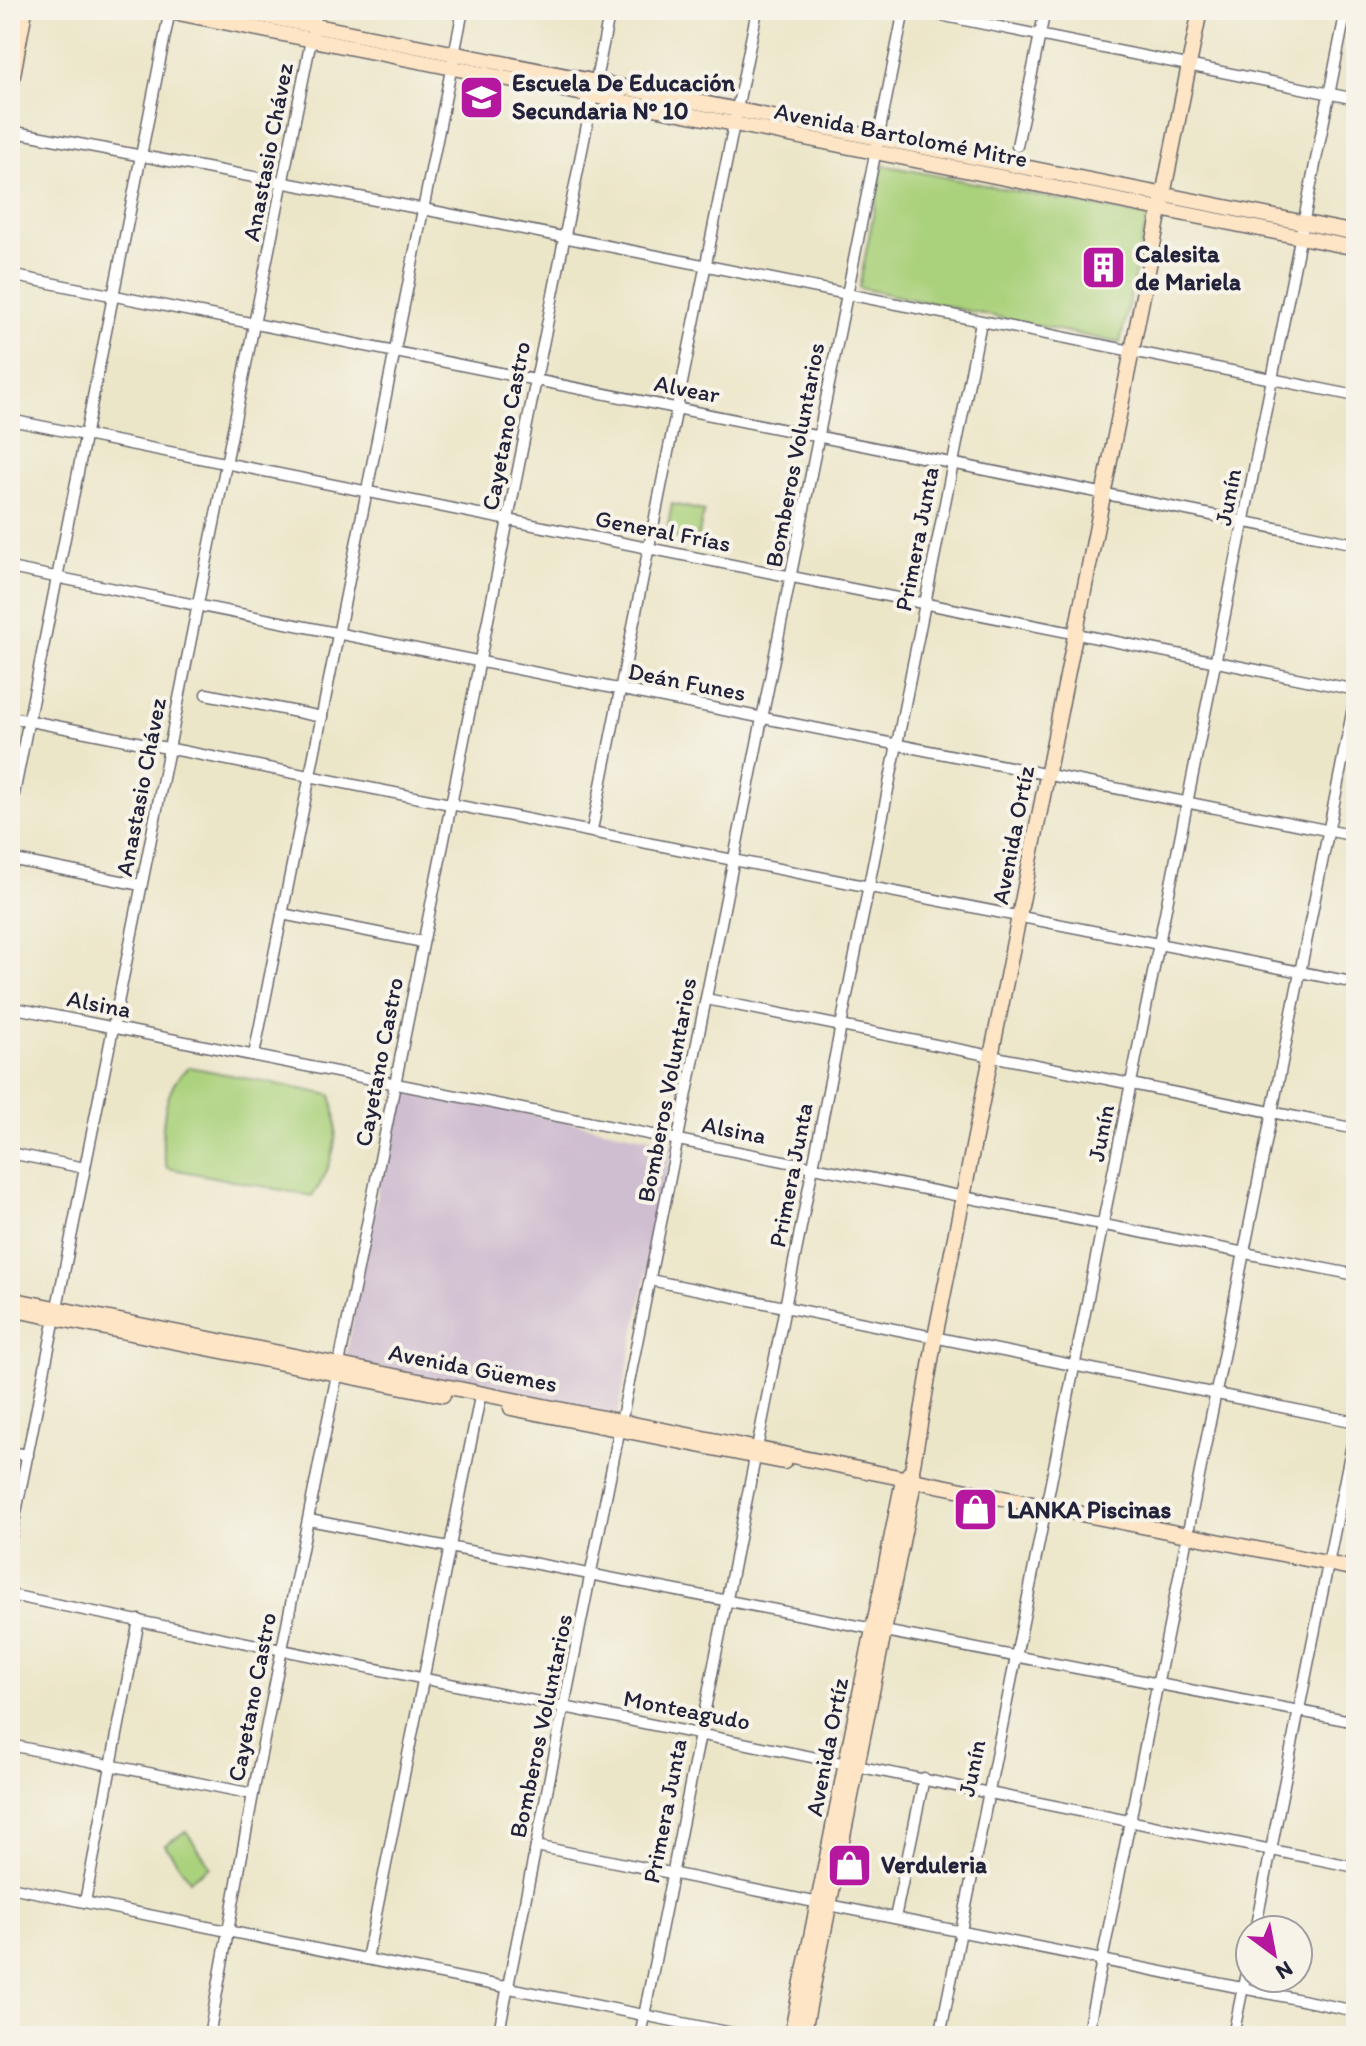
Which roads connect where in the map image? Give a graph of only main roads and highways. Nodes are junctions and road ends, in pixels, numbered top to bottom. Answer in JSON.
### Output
{"nodes":[{"id":1,"x":14,"y":10,"type":"edge"},
{"id":2,"x":25,"y":10,"type":"edge"},
{"id":3,"x":167,"y":10,"type":"edge"},
{"id":4,"x":235,"y":10,"type":"edge"},
{"id":5,"x":1200,"y":10,"type":"edge"},
{"id":6,"x":10,"y":29,"type":"edge"},
{"id":7,"x":312,"y":33,"type":"junction"},
{"id":8,"x":10,"y":91,"type":"edge"},
{"id":9,"x":1161,"y":203,"type":"junction"},
{"id":10,"x":1302,"y":230,"type":"junction"},
{"id":11,"x":1356,"y":233,"type":"edge"},
{"id":12,"x":1356,"y":248,"type":"edge"},
{"id":13,"x":10,"y":1299,"type":"edge"},
{"id":14,"x":10,"y":1309,"type":"edge"},
{"id":15,"x":57,"y":1313,"type":"junction"},
{"id":16,"x":912,"y":1481,"type":"junction"},
{"id":17,"x":1356,"y":1569,"type":"edge"},
{"id":18,"x":823,"y":1905,"type":"junction"},
{"id":19,"x":791,"y":2036,"type":"edge"},
{"id":20,"x":803,"y":2036,"type":"edge"}],
"edges":[{"from":1,"to":6,"type":"main road"},
{"from":2,"to":8,"type":"main road"},
{"from":3,"to":7,"type":"main road","name":"Avenida Bartolomé Mitre"},
{"from":4,"to":7,"type":"main road","name":"Avenida Bartolomé Mitre"},
{"from":5,"to":9,"type":"main road","name":"Avenida Ortíz"},
{"from":7,"to":9,"type":"main road","name":"Avenida Bartolomé Mitre"},
{"from":9,"to":10,"type":"main road","name":"Avenida Bartolomé Mitre"},
{"from":9,"to":16,"type":"main road","name":"Avenida Ortíz"},
{"from":10,"to":11,"type":"main road"},
{"from":10,"to":12,"type":"main road"},
{"from":13,"to":15,"type":"main road","name":"Avenida Güemes"},
{"from":14,"to":15,"type":"main road","name":"Avenida Güemes"},
{"from":15,"to":16,"type":"main road","name":"Avenida Güemes"},
{"from":16,"to":17,"type":"main road","name":"Avenida Güemes"},
{"from":16,"to":18,"type":"main road","name":"Avenida Ortíz"},
{"from":18,"to":19,"type":"main road","name":"Avenida Ortíz"},
{"from":18,"to":20,"type":"main road","name":"Avenida Ortíz"}]}
